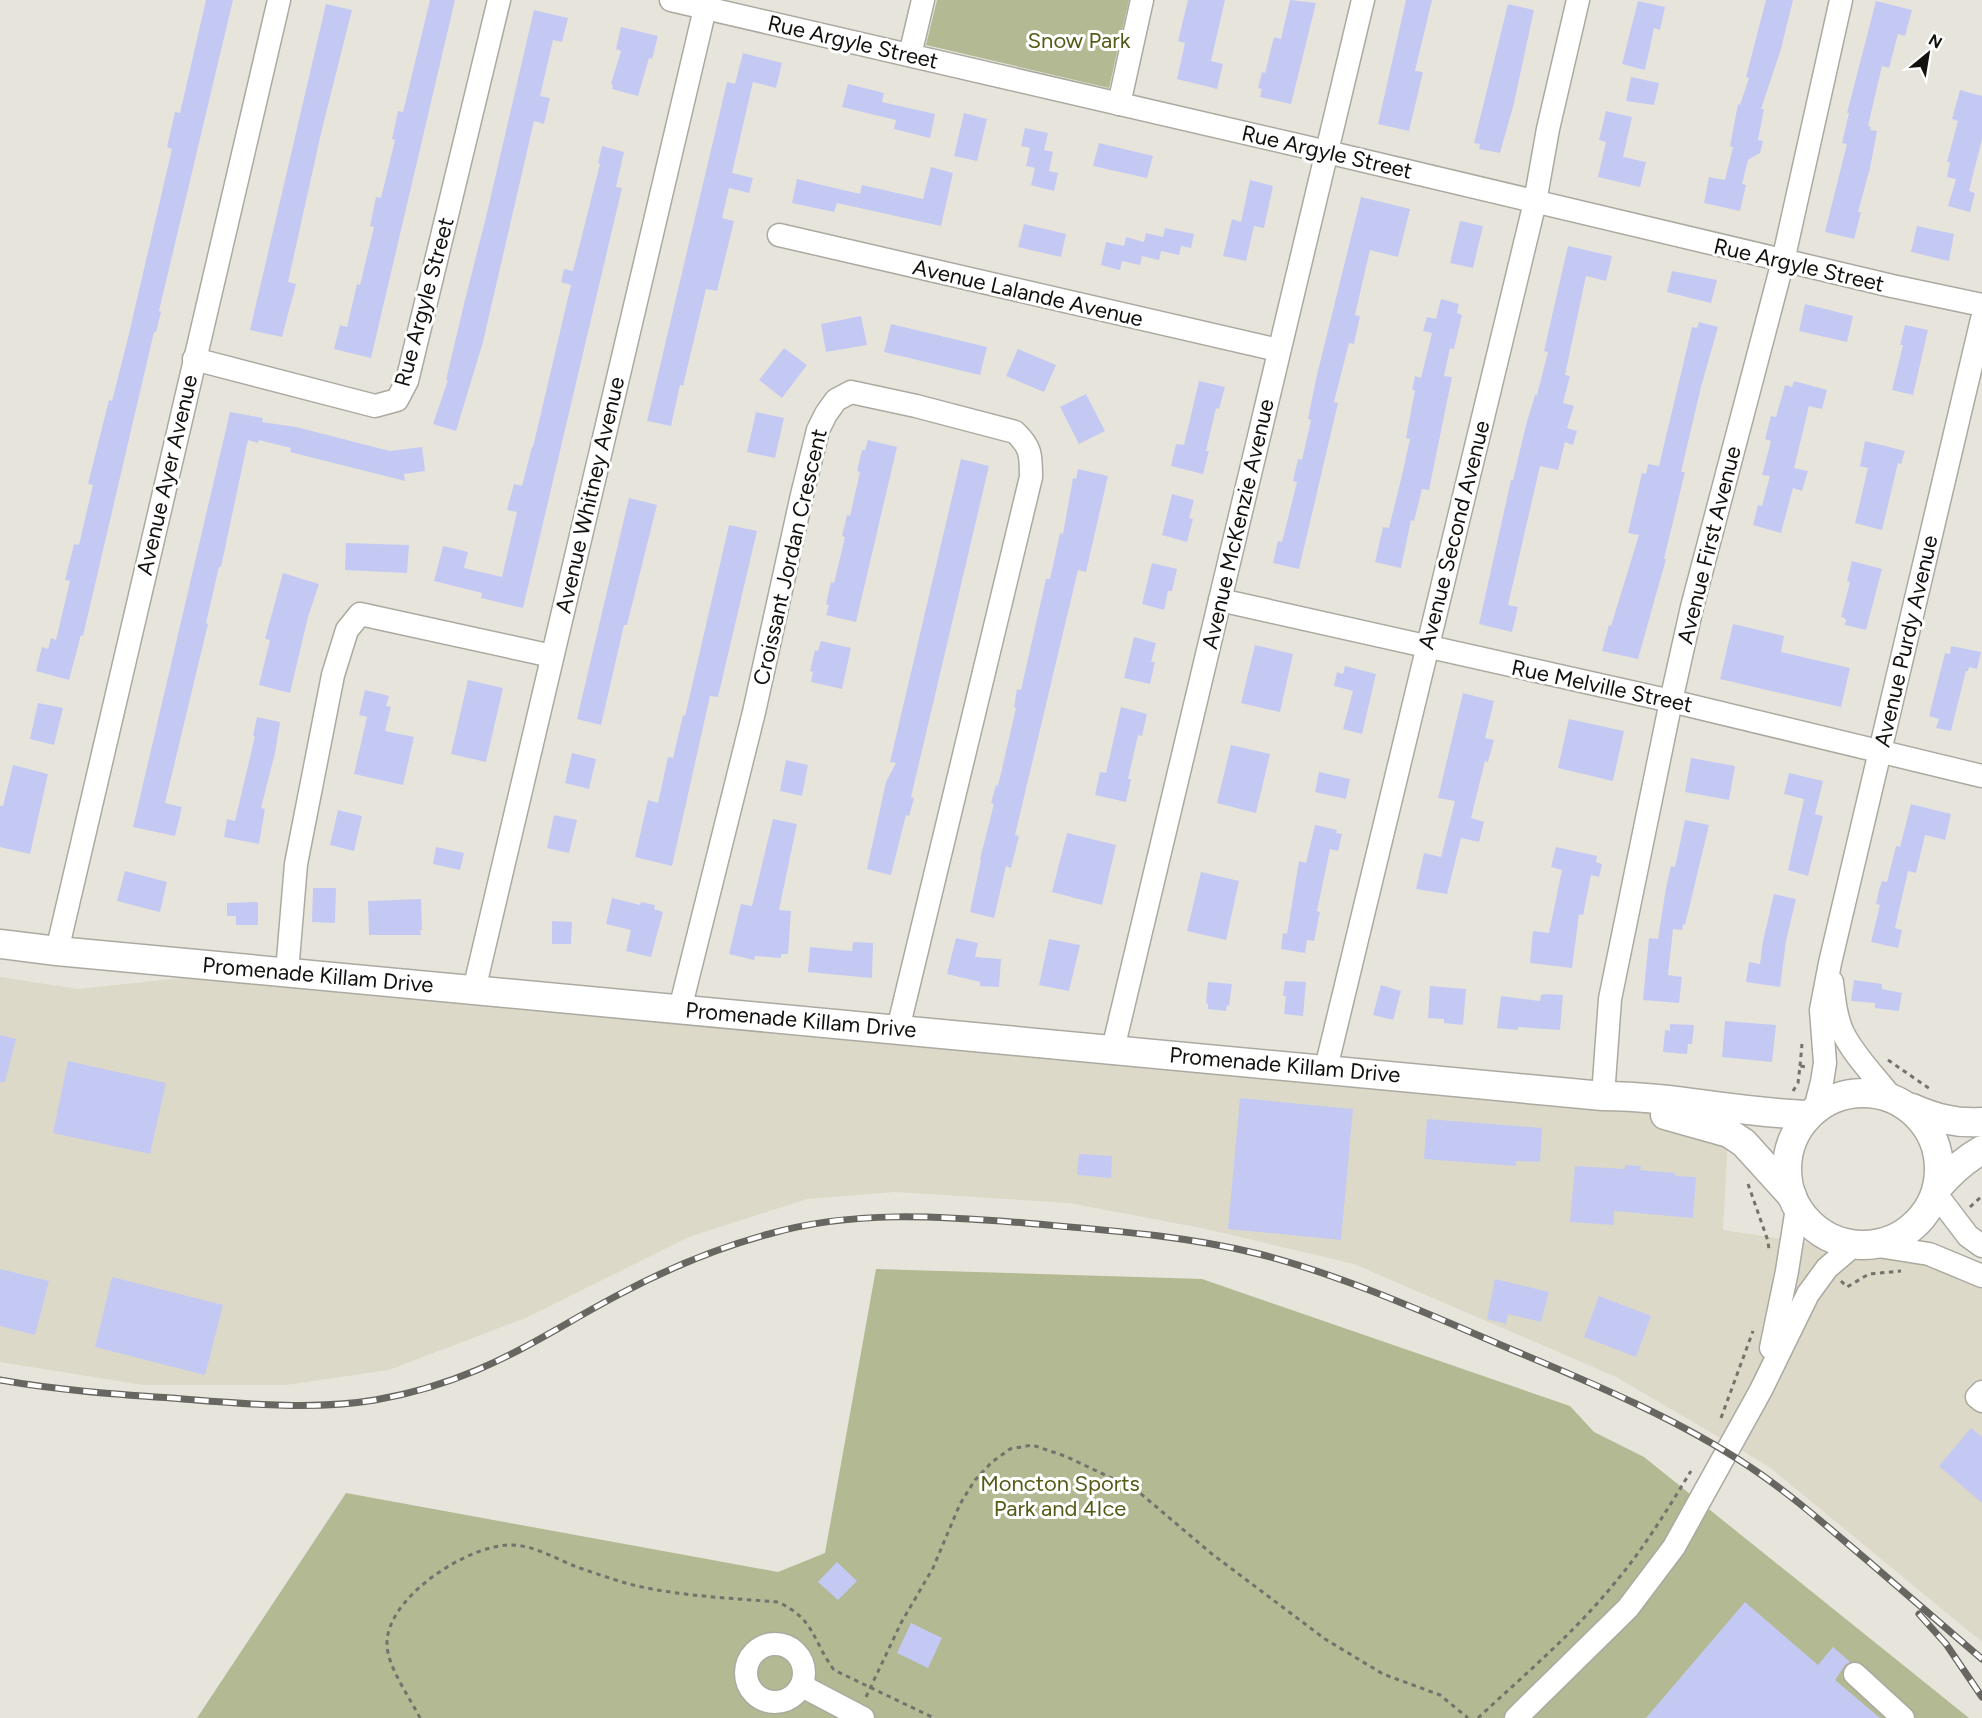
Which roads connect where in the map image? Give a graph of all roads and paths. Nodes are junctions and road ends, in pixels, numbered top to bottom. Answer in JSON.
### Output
{"nodes":[{"id":1,"x":279,"y":0,"type":"edge"},
{"id":2,"x":498,"y":0,"type":"edge"},
{"id":3,"x":671,"y":0,"type":"edge"},
{"id":4,"x":923,"y":0,"type":"edge"},
{"id":5,"x":1142,"y":0,"type":"edge"},
{"id":6,"x":1363,"y":0,"type":"edge"},
{"id":7,"x":1578,"y":0,"type":"edge"},
{"id":8,"x":1841,"y":0,"type":"edge"},
{"id":9,"x":706,"y":4,"type":"edge"},
{"id":10,"x":910,"y":55,"type":"junction"},
{"id":11,"x":1119,"y":104,"type":"junction"},
{"id":12,"x":1327,"y":152,"type":"junction"},
{"id":13,"x":1535,"y":202,"type":"junction"},
{"id":14,"x":778,"y":235,"type":"dead end"},
{"id":15,"x":1783,"y":261,"type":"junction"},
{"id":16,"x":1982,"y":305,"type":"edge"},
{"id":17,"x":1982,"y":319,"type":"edge"},
{"id":18,"x":1278,"y":350,"type":"junction"},
{"id":19,"x":194,"y":359,"type":"junction"},
{"id":20,"x":1220,"y":600,"type":"junction"},
{"id":21,"x":1427,"y":647,"type":"junction"},
{"id":22,"x":552,"y":656,"type":"junction"},
{"id":23,"x":1671,"y":701,"type":"junction"},
{"id":24,"x":1880,"y":751,"type":"junction"},
{"id":25,"x":1982,"y":776,"type":"edge"},
{"id":26,"x":0,"y":944,"type":"edge"},
{"id":27,"x":57,"y":951,"type":"junction"},
{"id":28,"x":1830,"y":963,"type":"junction"},
{"id":29,"x":287,"y":972,"type":"junction"},
{"id":30,"x":474,"y":990,"type":"junction"},
{"id":31,"x":680,"y":1009,"type":"junction"},
{"id":32,"x":898,"y":1029,"type":"junction"},
{"id":33,"x":1802,"y":1043,"type":"dead end"},
{"id":34,"x":1113,"y":1049,"type":"junction"},
{"id":35,"x":1881,"y":1054,"type":"dead end"},
{"id":36,"x":1800,"y":1066,"type":"junction"},
{"id":37,"x":1815,"y":1067,"type":"dead end"},
{"id":38,"x":1326,"y":1068,"type":"junction"},
{"id":39,"x":1934,"y":1091,"type":"dead end"},
{"id":40,"x":1788,"y":1093,"type":"dead end"},
{"id":41,"x":1603,"y":1096,"type":"junction"},
{"id":42,"x":1898,"y":1101,"type":"junction"},
{"id":43,"x":1812,"y":1112,"type":"junction"},
{"id":44,"x":1982,"y":1122,"type":"edge"},
{"id":45,"x":1982,"y":1150,"type":"edge"},
{"id":46,"x":1744,"y":1174,"type":"dead end"},
{"id":47,"x":1937,"y":1191,"type":"junction"},
{"id":48,"x":1794,"y":1202,"type":"junction"},
{"id":49,"x":1863,"y":1245,"type":"junction"},
{"id":50,"x":1982,"y":1246,"type":"edge"},
{"id":51,"x":1780,"y":1251,"type":"dead end"},
{"id":52,"x":1902,"y":1271,"type":"dead end"},
{"id":53,"x":1834,"y":1275,"type":"dead end"},
{"id":54,"x":1982,"y":1276,"type":"edge"},
{"id":55,"x":1753,"y":1330,"type":"dead end"},
{"id":56,"x":1761,"y":1390,"type":"junction"},
{"id":57,"x":1716,"y":1426,"type":"dead end"},
{"id":58,"x":1695,"y":1465,"type":"dead end"},
{"id":59,"x":1855,"y":1674,"type":"dead end"},
{"id":60,"x":802,"y":1686,"type":"dead end"},
{"id":61,"x":870,"y":1688,"type":"junction"},
{"id":62,"x":860,"y":1717,"type":"edge"},
{"id":63,"x":420,"y":1718,"type":"edge"},
{"id":64,"x":934,"y":1718,"type":"edge"},
{"id":65,"x":1468,"y":1718,"type":"edge"},
{"id":66,"x":1478,"y":1718,"type":"edge"},
{"id":67,"x":1516,"y":1718,"type":"edge"},
{"id":68,"x":1903,"y":1718,"type":"edge"}],
"edges":[{"from":1,"to":19,"type":"street","name":"Avenue Ayer Avenue"},
{"from":2,"to":19,"type":"street","name":"Rue Argyle Street"},
{"from":3,"to":9,"type":"street","name":"Rue Argyle Street"},
{"from":4,"to":10,"type":"street"},
{"from":5,"to":11,"type":"street"},
{"from":6,"to":12,"type":"street","name":"Avenue McKenzie Avenue"},
{"from":7,"to":13,"type":"street","name":"Avenue Second Avenue"},
{"from":8,"to":15,"type":"street","name":"Avenue First Avenue"},
{"from":9,"to":10,"type":"street","name":"Rue Argyle Street"},
{"from":9,"to":22,"type":"street","name":"Avenue Whitney Avenue"},
{"from":10,"to":11,"type":"street","name":"Rue Argyle Street"},
{"from":11,"to":12,"type":"street","name":"Rue Argyle Street"},
{"from":12,"to":13,"type":"street","name":"Rue Argyle Street"},
{"from":12,"to":18,"type":"street","name":"Avenue McKenzie Avenue"},
{"from":13,"to":15,"type":"street","name":"Rue Argyle Street"},
{"from":13,"to":21,"type":"street","name":"Avenue Second Avenue"},
{"from":14,"to":18,"type":"street","name":"Avenue Lalande Avenue"},
{"from":15,"to":16,"type":"street","name":"Rue Argyle Street"},
{"from":15,"to":23,"type":"street","name":"Avenue First Avenue"},
{"from":17,"to":24,"type":"street","name":"Avenue Purdy Avenue"},
{"from":18,"to":20,"type":"street","name":"Avenue McKenzie Avenue"},
{"from":19,"to":27,"type":"street","name":"Avenue Ayer Avenue"},
{"from":20,"to":21,"type":"street","name":"Rue Melville Street"},
{"from":20,"to":34,"type":"street","name":"Avenue McKenzie Avenue"},
{"from":21,"to":23,"type":"street","name":"Rue Melville Street"},
{"from":21,"to":38,"type":"street","name":"Avenue Second Avenue"},
{"from":22,"to":29,"type":"street"},
{"from":22,"to":30,"type":"street","name":"Avenue Whitney Avenue"},
{"from":23,"to":24,"type":"street","name":"Rue Melville Street"},
{"from":23,"to":41,"type":"street","name":"Avenue First Avenue"},
{"from":24,"to":25,"type":"street","name":"Rue Melville Street"},
{"from":24,"to":28,"type":"street","name":"Avenue Purdy Avenue"},
{"from":26,"to":27,"type":"main road","name":"Promenade Killam Drive"},
{"from":27,"to":29,"type":"main road","name":"Promenade Killam Drive"},
{"from":28,"to":42,"type":"street","name":"Avenue Purdy Avenue"},
{"from":28,"to":43,"type":"street","name":"Avenue Purdy Avenue"},
{"from":29,"to":30,"type":"main road","name":"Promenade Killam Drive"},
{"from":30,"to":31,"type":"main road","name":"Promenade Killam Drive"},
{"from":31,"to":32,"type":"main road","name":"Promenade Killam Drive"},
{"from":31,"to":32,"type":"street","name":"Croissant Jordan Crescent"},
{"from":32,"to":34,"type":"main road","name":"Promenade Killam Drive"},
{"from":33,"to":36,"type":"path"},
{"from":34,"to":38,"type":"main road","name":"Promenade Killam Drive"},
{"from":35,"to":39,"type":"path"},
{"from":36,"to":37,"type":"path"},
{"from":36,"to":40,"type":"path"},
{"from":38,"to":41,"type":"main road","name":"Promenade Killam Drive"},
{"from":41,"to":43,"type":"main road","name":"Promenade Killam Drive"},
{"from":41,"to":48,"type":"main road","name":"Promenade Killam Drive"},
{"from":42,"to":43,"type":"main road"},
{"from":42,"to":44,"type":"main road"},
{"from":42,"to":47,"type":"main road"},
{"from":43,"to":48,"type":"main road"},
{"from":45,"to":47,"type":"main road"},
{"from":46,"to":51,"type":"path"},
{"from":47,"to":49,"type":"main road"},
{"from":47,"to":50,"type":"street"},
{"from":48,"to":49,"type":"main road"},
{"from":48,"to":56,"type":"street"},
{"from":49,"to":54,"type":"street"},
{"from":49,"to":56,"type":"street"},
{"from":52,"to":53,"type":"path"},
{"from":55,"to":57,"type":"path"},
{"from":56,"to":67,"type":"street"},
{"from":58,"to":66,"type":"path"},
{"from":59,"to":68,"type":"street"},
{"from":60,"to":62,"type":"street"},
{"from":61,"to":62,"type":"path"},
{"from":61,"to":63,"type":"path"},
{"from":61,"to":64,"type":"path"},
{"from":61,"to":65,"type":"path"}]}
